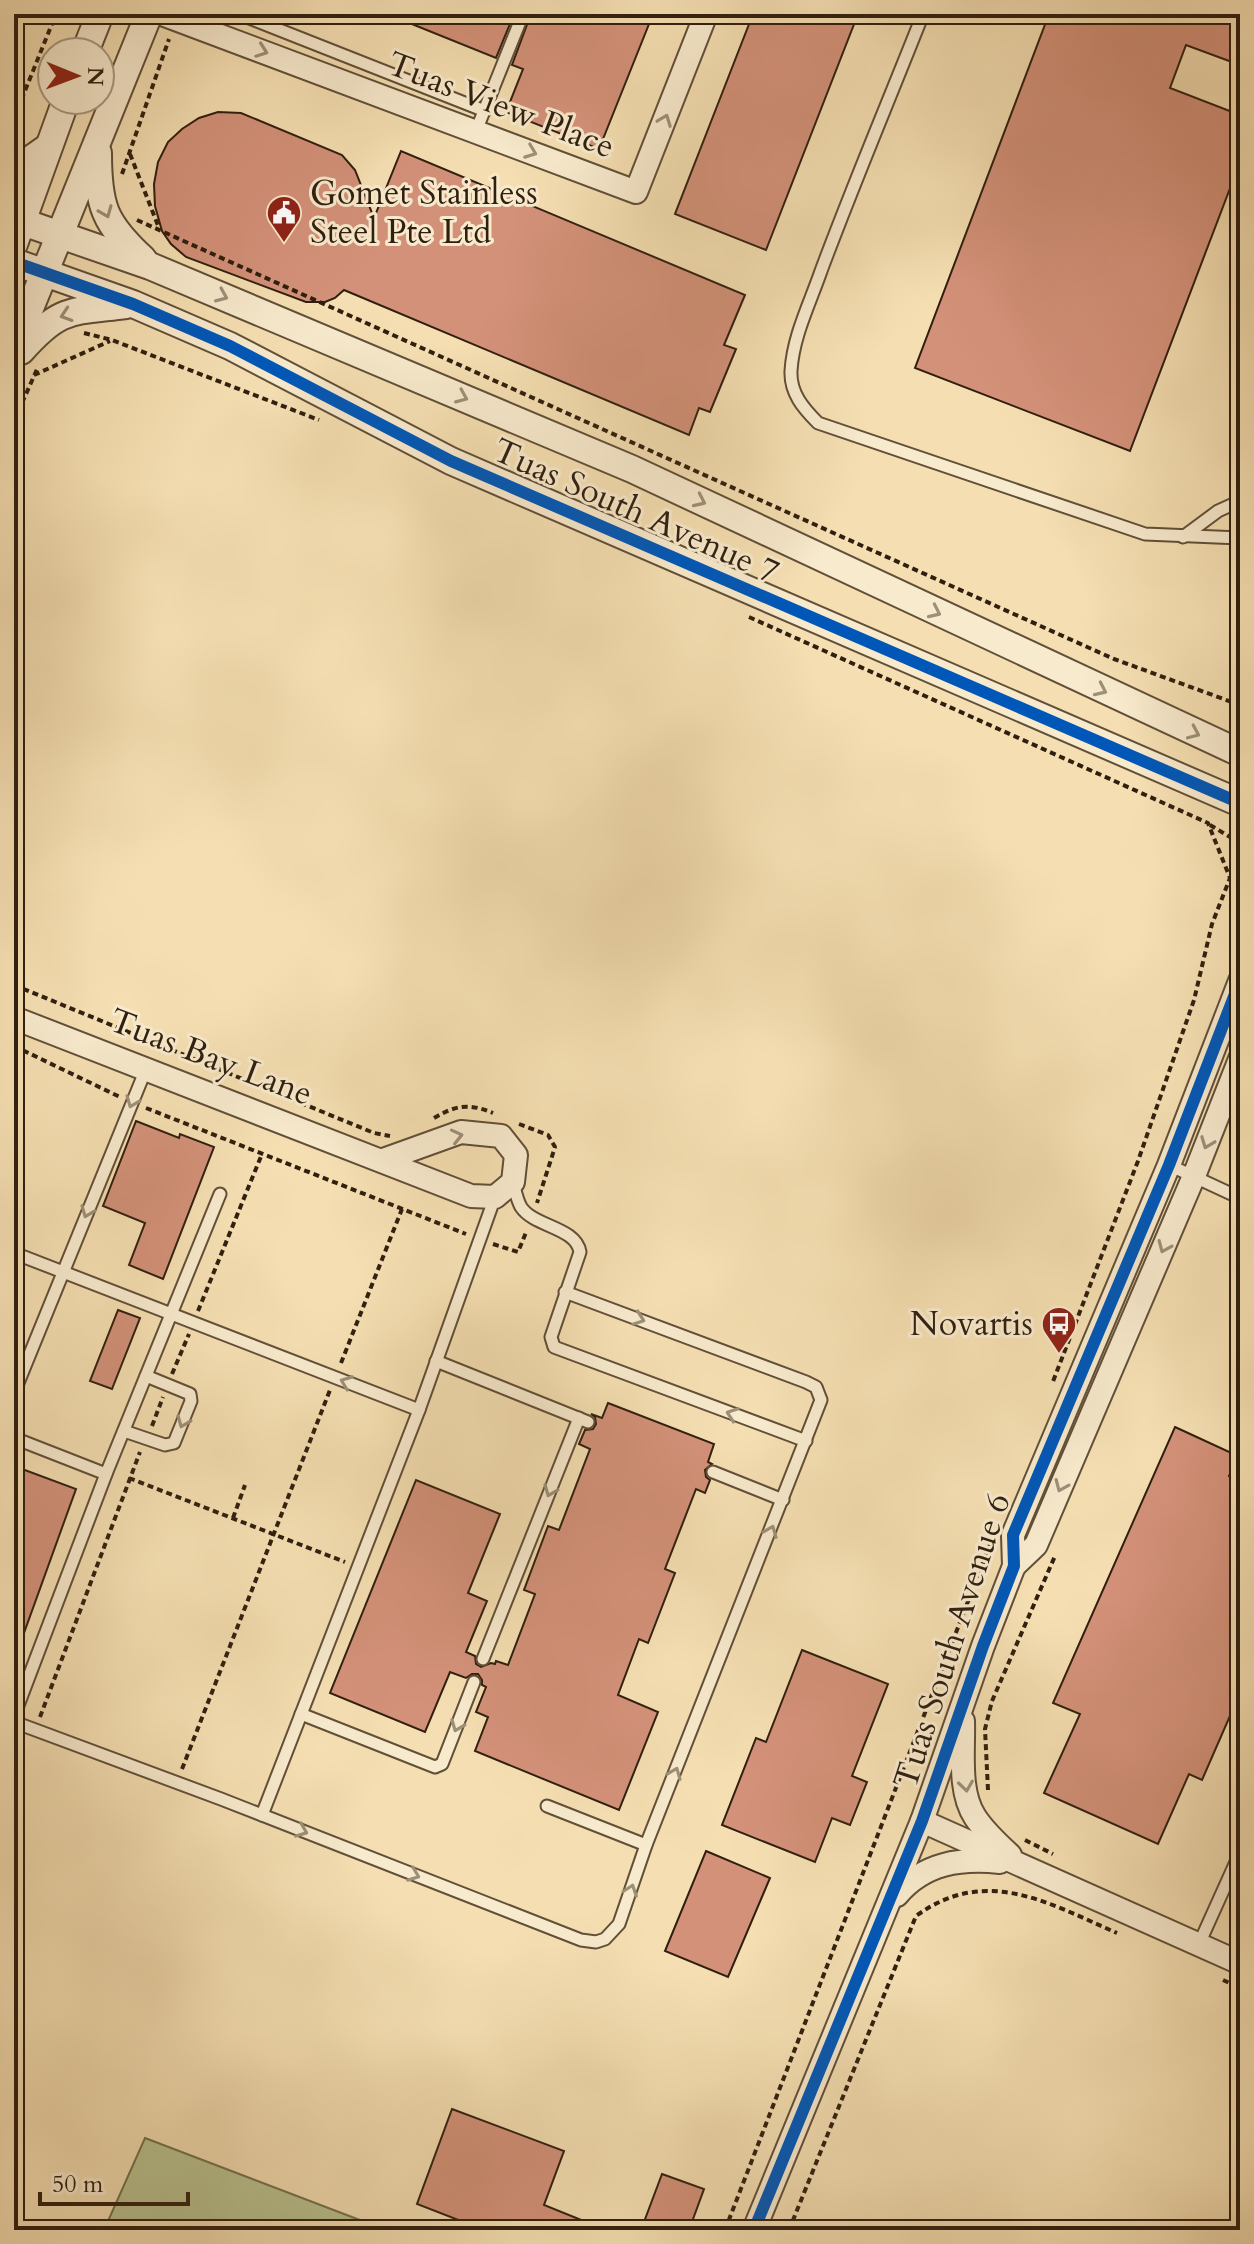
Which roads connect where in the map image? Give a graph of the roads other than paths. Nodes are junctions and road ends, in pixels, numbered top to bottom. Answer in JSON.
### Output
{"nodes":[{"id":1,"x":100,"y":14,"type":"edge"},
{"id":2,"x":149,"y":14,"type":"edge"},
{"id":3,"x":239,"y":14,"type":"edge"},
{"id":4,"x":523,"y":14,"type":"edge"},
{"id":5,"x":706,"y":14,"type":"edge"},
{"id":6,"x":923,"y":14,"type":"edge"},
{"id":7,"x":169,"y":16,"type":"edge"},
{"id":8,"x":91,"y":36,"type":"edge"},
{"id":9,"x":60,"y":116,"type":"edge"},
{"id":10,"x":481,"y":121,"type":"junction"},
{"id":11,"x":97,"y":142,"type":"junction"},
{"id":12,"x":48,"y":147,"type":"junction"},
{"id":13,"x":14,"y":171,"type":"edge"},
{"id":14,"x":16,"y":228,"type":"edge"},
{"id":15,"x":60,"y":235,"type":"junction"},
{"id":16,"x":14,"y":262,"type":"edge"},
{"id":17,"x":150,"y":266,"type":"junction"},
{"id":18,"x":45,"y":273,"type":"junction"},
{"id":19,"x":133,"y":304,"type":"junction"},
{"id":20,"x":14,"y":348,"type":"edge"},
{"id":21,"x":24,"y":367,"type":"edge"},
{"id":22,"x":1240,"y":501,"type":"edge"},
{"id":23,"x":1183,"y":537,"type":"junction"},
{"id":24,"x":1240,"y":538,"type":"edge"},
{"id":25,"x":1240,"y":753,"type":"edge"},
{"id":26,"x":1239,"y":805,"type":"edge"},
{"id":27,"x":1240,"y":981,"type":"edge"},
{"id":28,"x":14,"y":1018,"type":"edge"},
{"id":29,"x":1240,"y":1059,"type":"edge"},
{"id":30,"x":146,"y":1069,"type":"junction"},
{"id":31,"x":383,"y":1160,"type":"junction"},
{"id":32,"x":1169,"y":1165,"type":"junction"},
{"id":33,"x":1194,"y":1176,"type":"junction"},
{"id":34,"x":513,"y":1182,"type":"junction"},
{"id":35,"x":220,"y":1194,"type":"dead end"},
{"id":36,"x":495,"y":1197,"type":"junction"},
{"id":37,"x":1240,"y":1198,"type":"edge"},
{"id":38,"x":14,"y":1253,"type":"edge"},
{"id":39,"x":63,"y":1272,"type":"junction"},
{"id":40,"x":565,"y":1292,"type":"junction"},
{"id":41,"x":171,"y":1314,"type":"junction"},
{"id":42,"x":436,"y":1361,"type":"junction"},
{"id":43,"x":146,"y":1376,"type":"junction"},
{"id":44,"x":14,"y":1393,"type":"edge"},
{"id":45,"x":419,"y":1410,"type":"junction"},
{"id":46,"x":124,"y":1431,"type":"junction"},
{"id":47,"x":14,"y":1438,"type":"edge"},
{"id":48,"x":806,"y":1441,"type":"junction"},
{"id":49,"x":713,"y":1472,"type":"dead end"},
{"id":50,"x":106,"y":1474,"type":"junction"},
{"id":51,"x":783,"y":1500,"type":"junction"},
{"id":52,"x":1014,"y":1566,"type":"junction"},
{"id":53,"x":483,"y":1659,"type":"dead end"},
{"id":54,"x":474,"y":1682,"type":"dead end"},
{"id":55,"x":962,"y":1708,"type":"junction"},
{"id":56,"x":301,"y":1714,"type":"junction"},
{"id":57,"x":14,"y":1719,"type":"edge"},
{"id":58,"x":547,"y":1806,"type":"dead end"},
{"id":59,"x":262,"y":1815,"type":"junction"},
{"id":60,"x":922,"y":1821,"type":"junction"},
{"id":61,"x":646,"y":1845,"type":"junction"},
{"id":62,"x":1240,"y":1853,"type":"edge"},
{"id":63,"x":1021,"y":1865,"type":"junction"},
{"id":64,"x":888,"y":1906,"type":"junction"},
{"id":65,"x":1199,"y":1944,"type":"junction"},
{"id":66,"x":1240,"y":1963,"type":"edge"},
{"id":67,"x":754,"y":2230,"type":"edge"}],
"edges":[{"from":1,"to":8,"type":"street"},
{"from":2,"to":11,"type":"street"},
{"from":3,"to":10,"type":"lane"},
{"from":4,"to":10,"type":"lane"},
{"from":10,"to":5,"type":"street","name":"Tuas View Place","one_way":true},
{"from":6,"to":23,"type":"lane"},
{"from":7,"to":10,"type":"street","name":"Tuas View Place","one_way":true},
{"from":9,"to":12,"type":"street"},
{"from":11,"to":15,"type":"street"},
{"from":11,"to":17,"type":"street","one_way":true},
{"from":12,"to":13,"type":"street"},
{"from":12,"to":14,"type":"street"},
{"from":14,"to":15,"type":"street","name":"Tuas South Avenue 7"},
{"from":15,"to":17,"type":"street","name":"Tuas South Avenue 7"},
{"from":15,"to":18,"type":"street"},
{"from":16,"to":18,"type":"street","name":"Tuas South Avenue 7"},
{"from":17,"to":25,"type":"street","name":"Tuas South Avenue 7","one_way":true},
{"from":18,"to":19,"type":"street","name":"Tuas South Avenue 7"},
{"from":18,"to":20,"type":"street"},
{"from":19,"to":21,"type":"street","one_way":true},
{"from":19,"to":26,"type":"street","name":"Tuas South Avenue 7"},
{"from":22,"to":23,"type":"lane"},
{"from":23,"to":24,"type":"lane"},
{"from":27,"to":32,"type":"street","name":"Tuas South Avenue 6"},
{"from":28,"to":30,"type":"street","name":"Tuas Bay Lane"},
{"from":29,"to":33,"type":"street","name":"Tuas South Avenue 6","one_way":true},
{"from":30,"to":31,"type":"street","name":"Tuas Bay Lane"},
{"from":30,"to":39,"type":"lane","one_way":true},
{"from":31,"to":34,"type":"street","one_way":true},
{"from":31,"to":36,"type":"street","name":"Tuas Bay Lane"},
{"from":32,"to":33,"type":"lane"},
{"from":32,"to":52,"type":"street","name":"Tuas South Avenue 6"},
{"from":33,"to":37,"type":"lane"},
{"from":33,"to":52,"type":"street","name":"Tuas South Avenue 6","one_way":true},
{"from":34,"to":36,"type":"street"},
{"from":34,"to":40,"type":"lane"},
{"from":35,"to":41,"type":"lane"},
{"from":36,"to":42,"type":"lane"},
{"from":38,"to":39,"type":"lane"},
{"from":39,"to":41,"type":"lane"},
{"from":39,"to":44,"type":"lane"},
{"from":40,"to":48,"type":"lane","one_way":true},
{"from":48,"to":40,"type":"lane","one_way":true},
{"from":41,"to":43,"type":"lane"},
{"from":45,"to":41,"type":"lane","one_way":true},
{"from":42,"to":45,"type":"lane"},
{"from":42,"to":53,"type":"lane","one_way":true},
{"from":43,"to":46,"type":"lane"},
{"from":43,"to":46,"type":"lane","one_way":true},
{"from":45,"to":56,"type":"lane"},
{"from":46,"to":50,"type":"lane"},
{"from":47,"to":50,"type":"lane"},
{"from":48,"to":51,"type":"lane"},
{"from":49,"to":51,"type":"lane"},
{"from":50,"to":57,"type":"lane"},
{"from":61,"to":51,"type":"lane","one_way":true},
{"from":52,"to":55,"type":"street","name":"Tuas South Avenue 6"},
{"from":54,"to":56,"type":"lane","one_way":true},
{"from":55,"to":60,"type":"street","name":"Tuas South Avenue 6"},
{"from":55,"to":63,"type":"street","one_way":true},
{"from":56,"to":59,"type":"lane"},
{"from":57,"to":59,"type":"lane"},
{"from":58,"to":61,"type":"lane"},
{"from":59,"to":61,"type":"lane","one_way":true},
{"from":60,"to":63,"type":"street"},
{"from":60,"to":64,"type":"street","name":"Tuas South Avenue 6"},
{"from":62,"to":65,"type":"lane"},
{"from":63,"to":64,"type":"street"},
{"from":63,"to":65,"type":"street"},
{"from":64,"to":67,"type":"street","name":"Tuas South Avenue 6"},
{"from":65,"to":66,"type":"street"}]}
